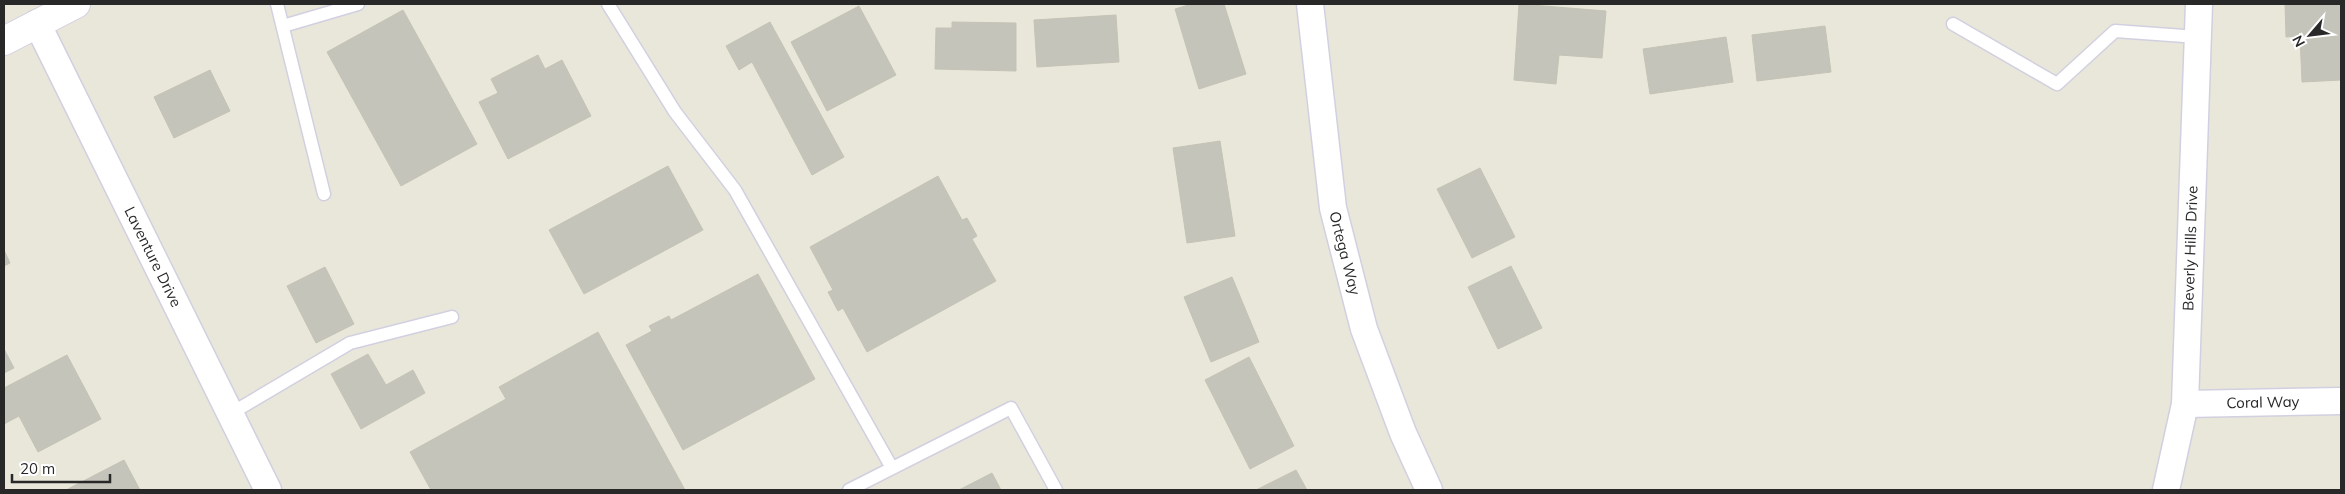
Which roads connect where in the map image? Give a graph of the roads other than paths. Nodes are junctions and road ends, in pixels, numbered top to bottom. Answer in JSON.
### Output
{"nodes":[{"id":1,"x":76,"y":4,"type":"edge"},
{"id":2,"x":277,"y":4,"type":"edge"},
{"id":3,"x":358,"y":4,"type":"edge"},
{"id":4,"x":608,"y":4,"type":"edge"},
{"id":5,"x":1310,"y":4,"type":"edge"},
{"id":6,"x":2199,"y":4,"type":"edge"},
{"id":7,"x":37,"y":23,"type":"junction"},
{"id":8,"x":1953,"y":24,"type":"dead end"},
{"id":9,"x":283,"y":26,"type":"junction"},
{"id":10,"x":2198,"y":37,"type":"junction"},
{"id":11,"x":4,"y":41,"type":"edge"},
{"id":12,"x":324,"y":194,"type":"dead end"},
{"id":13,"x":452,"y":317,"type":"dead end"},
{"id":14,"x":2341,"y":402,"type":"edge"},
{"id":15,"x":2185,"y":404,"type":"junction"},
{"id":16,"x":230,"y":414,"type":"junction"},
{"id":17,"x":892,"y":468,"type":"junction"},
{"id":18,"x":268,"y":490,"type":"edge"},
{"id":19,"x":849,"y":490,"type":"edge"},
{"id":20,"x":1056,"y":490,"type":"edge"},
{"id":21,"x":1429,"y":490,"type":"edge"},
{"id":22,"x":2166,"y":490,"type":"edge"}],
"edges":[{"from":1,"to":7,"type":"street"},
{"from":2,"to":9,"type":"lane"},
{"from":3,"to":9,"type":"lane"},
{"from":4,"to":17,"type":"lane"},
{"from":5,"to":21,"type":"street","name":"Ortega Way"},
{"from":6,"to":10,"type":"street","name":"Beverly Hills Drive"},
{"from":7,"to":11,"type":"street"},
{"from":7,"to":16,"type":"street","name":"Laventure Drive"},
{"from":8,"to":10,"type":"lane"},
{"from":9,"to":12,"type":"lane"},
{"from":10,"to":15,"type":"street","name":"Beverly Hills Drive"},
{"from":13,"to":16,"type":"lane"},
{"from":14,"to":15,"type":"street","name":"Coral Way"},
{"from":15,"to":22,"type":"street","name":"Beverly Hills Drive"},
{"from":16,"to":18,"type":"street","name":"Laventure Drive"},
{"from":17,"to":19,"type":"lane"},
{"from":17,"to":20,"type":"lane"}]}
